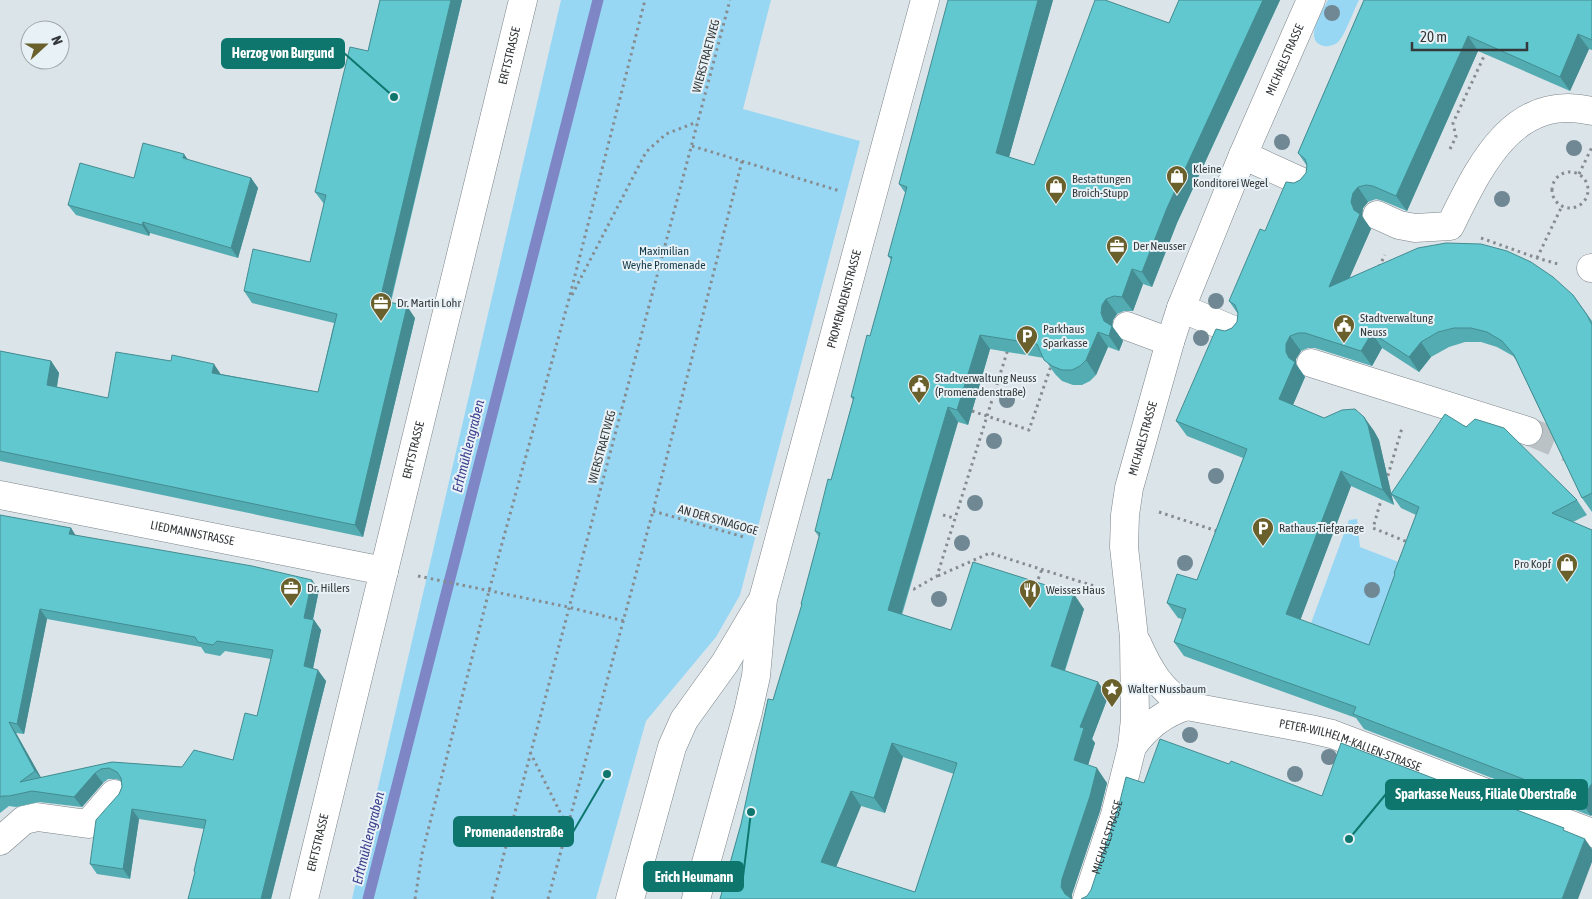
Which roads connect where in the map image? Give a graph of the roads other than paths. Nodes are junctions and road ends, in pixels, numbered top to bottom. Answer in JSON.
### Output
{"nodes":[{"id":1,"x":524,"y":0,"type":"edge"},
{"id":2,"x":925,"y":0,"type":"edge"},
{"id":3,"x":1311,"y":0,"type":"edge"},
{"id":4,"x":1592,"y":110,"type":"edge"},
{"id":5,"x":1243,"y":155,"type":"junction"},
{"id":6,"x":1302,"y":182,"type":"edge"},
{"id":7,"x":1377,"y":215,"type":"edge"},
{"id":8,"x":1181,"y":308,"type":"junction"},
{"id":9,"x":1128,"y":326,"type":"dead end"},
{"id":10,"x":1233,"y":330,"type":"edge"},
{"id":11,"x":1170,"y":342,"type":"junction"},
{"id":12,"x":1311,"y":364,"type":"dead end"},
{"id":13,"x":1528,"y":431,"type":"tunnel mouth"},
{"id":14,"x":0,"y":495,"type":"edge"},
{"id":15,"x":384,"y":571,"type":"junction"},
{"id":16,"x":763,"y":599,"type":"junction"},
{"id":17,"x":1134,"y":637,"type":"junction"},
{"id":18,"x":1187,"y":706,"type":"junction"},
{"id":19,"x":1132,"y":748,"type":"junction"},
{"id":20,"x":114,"y":794,"type":"dead end"},
{"id":21,"x":1592,"y":833,"type":"edge"},
{"id":22,"x":0,"y":840,"type":"edge"},
{"id":23,"x":304,"y":899,"type":"edge"},
{"id":24,"x":630,"y":899,"type":"edge"},
{"id":25,"x":696,"y":899,"type":"edge"},
{"id":26,"x":1087,"y":899,"type":"edge"}],
"edges":[{"from":1,"to":15,"type":"street","name":"ERFTSTRASSE"},
{"from":2,"to":16,"type":"street","name":"PROMENADENSTRASSE"},
{"from":3,"to":5,"type":"street","name":"MICHAELSTRASSE"},
{"from":4,"to":7,"type":"street"},
{"from":5,"to":6,"type":"street"},
{"from":5,"to":8,"type":"street","name":"MICHAELSTRASSE"},
{"from":8,"to":10,"type":"street"},
{"from":8,"to":11,"type":"street","name":"MICHAELSTRASSE"},
{"from":9,"to":11,"type":"street"},
{"from":11,"to":17,"type":"street","name":"MICHAELSTRASSE"},
{"from":12,"to":13,"type":"street"},
{"from":14,"to":15,"type":"street","name":"LIEDMANNSTRASSE"},
{"from":15,"to":23,"type":"street","name":"ERFTSTRASSE"},
{"from":16,"to":24,"type":"street","name":"PROMENADENSTRASSE"},
{"from":16,"to":25,"type":"street","name":"PROMENADENSTRASSE"},
{"from":17,"to":18,"type":"street","name":"PETER-WILHELM-KALLEN-STRASSE"},
{"from":17,"to":19,"type":"street","name":"MICHAELSTRASSE"},
{"from":18,"to":19,"type":"street"},
{"from":18,"to":21,"type":"street","name":"PETER-WILHELM-KALLEN-STRASSE"},
{"from":19,"to":26,"type":"street","name":"MICHAELSTRASSE"},
{"from":20,"to":22,"type":"street"}]}
